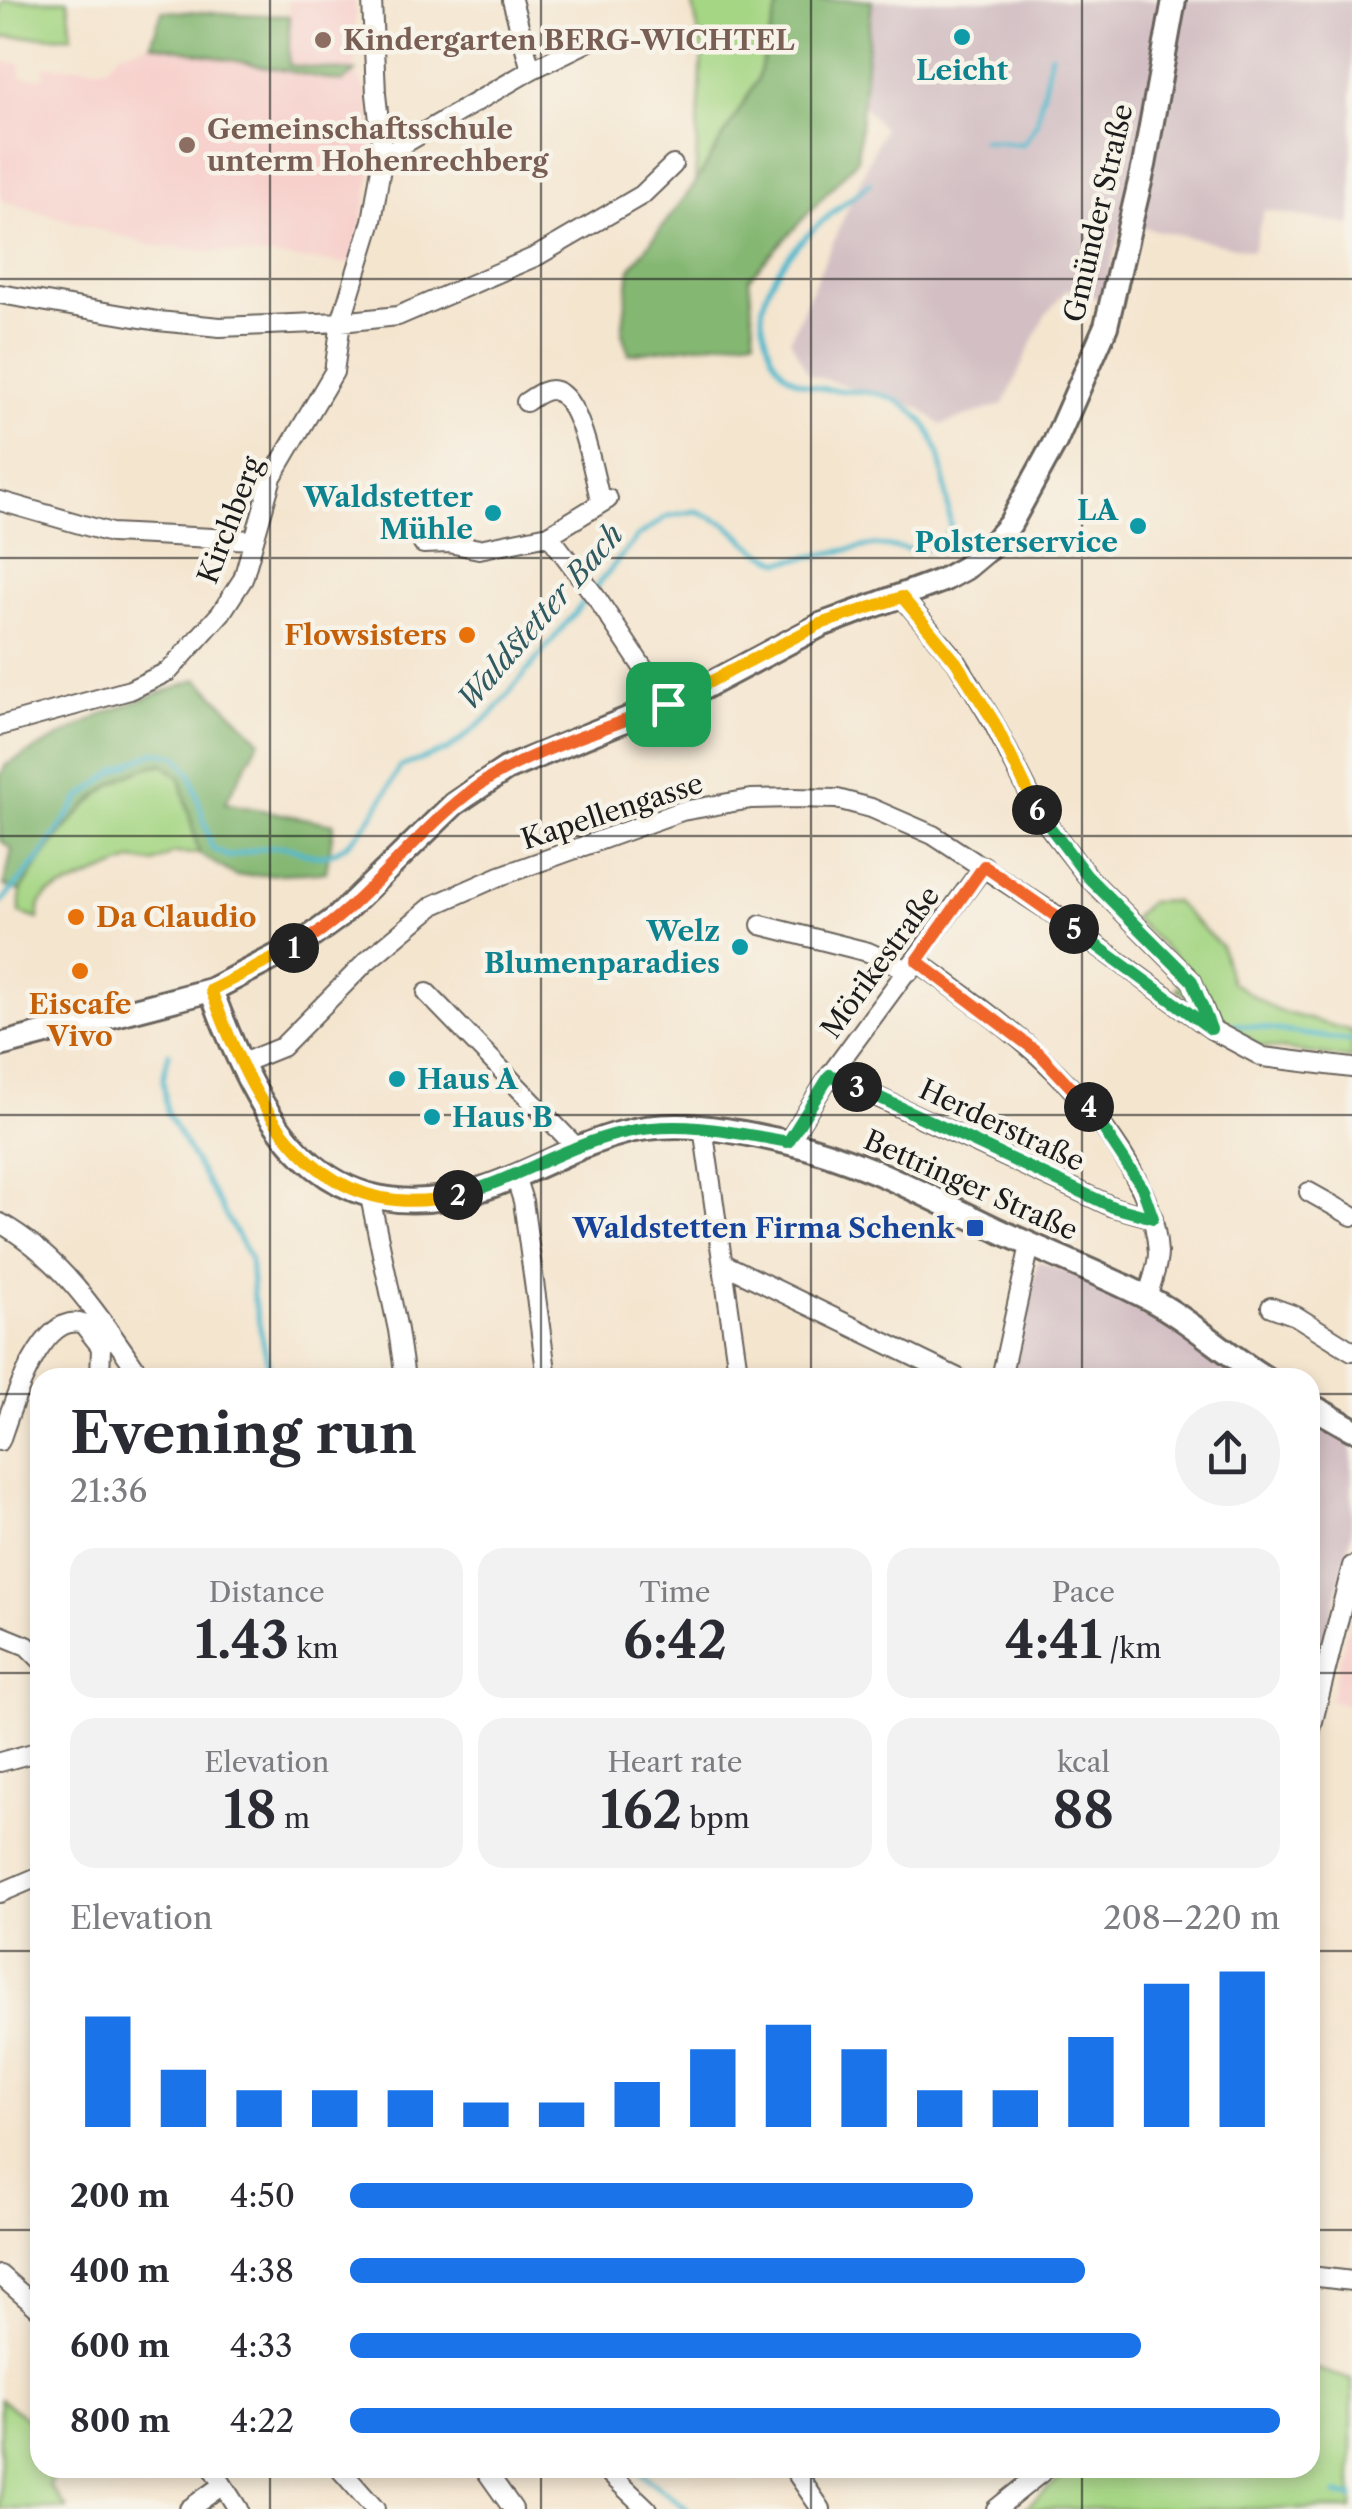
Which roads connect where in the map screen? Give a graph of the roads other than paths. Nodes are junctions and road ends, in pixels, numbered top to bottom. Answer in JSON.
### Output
{"nodes":[{"id":1,"x":372,"y":0,"type":"edge"},
{"id":2,"x":512,"y":0,"type":"edge"},
{"id":3,"x":1174,"y":0,"type":"edge"},
{"id":4,"x":588,"y":42,"type":"dead end"},
{"id":5,"x":530,"y":70,"type":"junction"},
{"id":6,"x":383,"y":156,"type":"junction"},
{"id":7,"x":673,"y":165,"type":"dead end"},
{"id":8,"x":0,"y":294,"type":"edge"},
{"id":9,"x":341,"y":322,"type":"junction"},
{"id":10,"x":526,"y":402,"type":"dead end"},
{"id":11,"x":0,"y":502,"type":"edge"},
{"id":12,"x":548,"y":535,"type":"junction"},
{"id":13,"x":252,"y":540,"type":"junction"},
{"id":14,"x":423,"y":544,"type":"dead end"},
{"id":15,"x":902,"y":597,"type":"junction"},
{"id":16,"x":668,"y":704,"type":"junction"},
{"id":17,"x":0,"y":726,"type":"edge"},
{"id":18,"x":984,"y":866,"type":"junction"},
{"id":19,"x":761,"y":926,"type":"dead end"},
{"id":20,"x":913,"y":966,"type":"junction"},
{"id":21,"x":211,"y":990,"type":"junction"},
{"id":22,"x":427,"y":993,"type":"dead end"},
{"id":23,"x":1211,"y":1029,"type":"junction"},
{"id":24,"x":0,"y":1045,"type":"edge"},
{"id":25,"x":240,"y":1064,"type":"junction"},
{"id":26,"x":1352,"y":1068,"type":"edge"},
{"id":27,"x":830,"y":1075,"type":"junction"},
{"id":28,"x":702,"y":1128,"type":"junction"},
{"id":29,"x":788,"y":1142,"type":"junction"},
{"id":30,"x":578,"y":1149,"type":"junction"},
{"id":31,"x":515,"y":1176,"type":"junction"},
{"id":32,"x":1309,"y":1192,"type":"dead end"},
{"id":33,"x":370,"y":1198,"type":"junction"},
{"id":34,"x":1352,"y":1216,"type":"edge"},
{"id":35,"x":1153,"y":1218,"type":"junction"},
{"id":36,"x":0,"y":1223,"type":"edge"},
{"id":37,"x":1030,"y":1245,"type":"junction"},
{"id":38,"x":724,"y":1264,"type":"junction"},
{"id":39,"x":1147,"y":1297,"type":"junction"},
{"id":40,"x":1271,"y":1307,"type":"dead end"},
{"id":41,"x":105,"y":1340,"type":"junction"},
{"id":42,"x":1352,"y":1351,"type":"edge"},
{"id":43,"x":101,"y":1368,"type":"edge"},
{"id":44,"x":132,"y":1368,"type":"edge"},
{"id":45,"x":403,"y":1368,"type":"edge"},
{"id":46,"x":546,"y":1368,"type":"edge"},
{"id":47,"x":737,"y":1368,"type":"edge"},
{"id":48,"x":937,"y":1368,"type":"edge"},
{"id":49,"x":1003,"y":1368,"type":"edge"},
{"id":50,"x":1250,"y":1368,"type":"edge"},
{"id":51,"x":1320,"y":1411,"type":"edge"},
{"id":52,"x":4,"y":1413,"type":"edge"},
{"id":53,"x":1352,"y":1429,"type":"edge"},
{"id":54,"x":0,"y":1441,"type":"edge"},
{"id":55,"x":1352,"y":1566,"type":"edge"},
{"id":56,"x":0,"y":1635,"type":"edge"},
{"id":57,"x":30,"y":1648,"type":"edge"},
{"id":58,"x":1320,"y":1693,"type":"edge"},
{"id":59,"x":30,"y":1754,"type":"edge"},
{"id":60,"x":0,"y":1762,"type":"edge"},
{"id":61,"x":30,"y":1880,"type":"edge"},
{"id":62,"x":0,"y":1893,"type":"edge"},
{"id":63,"x":0,"y":2275,"type":"edge"},
{"id":64,"x":1320,"y":2277,"type":"edge"},
{"id":65,"x":1352,"y":2281,"type":"edge"},
{"id":66,"x":30,"y":2301,"type":"edge"},
{"id":67,"x":217,"y":2478,"type":"edge"},
{"id":68,"x":348,"y":2478,"type":"edge"},
{"id":69,"x":491,"y":2478,"type":"edge"},
{"id":70,"x":614,"y":2478,"type":"edge"},
{"id":71,"x":800,"y":2478,"type":"edge"},
{"id":72,"x":1035,"y":2478,"type":"edge"},
{"id":73,"x":221,"y":2486,"type":"junction"},
{"id":74,"x":189,"y":2509,"type":"edge"},
{"id":75,"x":238,"y":2509,"type":"edge"},
{"id":76,"x":374,"y":2509,"type":"edge"},
{"id":77,"x":513,"y":2509,"type":"edge"},
{"id":78,"x":647,"y":2509,"type":"edge"},
{"id":79,"x":821,"y":2509,"type":"edge"},
{"id":80,"x":996,"y":2509,"type":"edge"}],
"edges":[{"from":1,"to":6,"type":"street","name":"Kirchberg"},
{"from":2,"to":5,"type":"street"},
{"from":3,"to":15,"type":"street","name":"Gmünder Straße"},
{"from":4,"to":5,"type":"street"},
{"from":5,"to":6,"type":"street"},
{"from":6,"to":9,"type":"street","name":"Kirchberg"},
{"from":7,"to":9,"type":"street"},
{"from":8,"to":9,"type":"street"},
{"from":9,"to":13,"type":"street","name":"Kirchberg"},
{"from":10,"to":12,"type":"street"},
{"from":11,"to":13,"type":"street"},
{"from":12,"to":14,"type":"street"},
{"from":12,"to":16,"type":"street"},
{"from":13,"to":17,"type":"street","name":"Kirchberg"},
{"from":15,"to":16,"type":"street","name":"Gmünder Straße"},
{"from":15,"to":23,"type":"street"},
{"from":16,"to":21,"type":"street","name":"Gmünder Straße"},
{"from":18,"to":20,"type":"street","name":"Mörikestraße"},
{"from":18,"to":23,"type":"street","name":"Kapellengasse"},
{"from":18,"to":25,"type":"street","name":"Kapellengasse"},
{"from":19,"to":20,"type":"street"},
{"from":20,"to":27,"type":"street","name":"Mörikestraße"},
{"from":20,"to":35,"type":"street"},
{"from":21,"to":24,"type":"street","name":"Gmünder Straße"},
{"from":21,"to":25,"type":"street","name":"Bettringer Straße"},
{"from":22,"to":30,"type":"street"},
{"from":23,"to":26,"type":"street","name":"Kapellengasse"},
{"from":25,"to":33,"type":"street","name":"Bettringer Straße"},
{"from":27,"to":29,"type":"street","name":"Mörikestraße"},
{"from":27,"to":35,"type":"street","name":"Herderstraße"},
{"from":28,"to":29,"type":"street","name":"Bettringer Straße"},
{"from":28,"to":30,"type":"street","name":"Bettringer Straße"},
{"from":28,"to":38,"type":"street"},
{"from":29,"to":37,"type":"street","name":"Bettringer Straße"},
{"from":30,"to":31,"type":"street","name":"Bettringer Straße"},
{"from":31,"to":33,"type":"street","name":"Bettringer Straße"},
{"from":31,"to":46,"type":"street"},
{"from":32,"to":34,"type":"street"},
{"from":33,"to":45,"type":"street"},
{"from":35,"to":39,"type":"street"},
{"from":36,"to":41,"type":"street"},
{"from":37,"to":39,"type":"street","name":"Bettringer Straße"},
{"from":37,"to":49,"type":"street"},
{"from":38,"to":47,"type":"street"},
{"from":38,"to":48,"type":"street"},
{"from":39,"to":50,"type":"street","name":"Bettringer Straße"},
{"from":40,"to":42,"type":"street"},
{"from":41,"to":43,"type":"street"},
{"from":41,"to":44,"type":"street"},
{"from":41,"to":52,"type":"street"},
{"from":51,"to":53,"type":"street"},
{"from":52,"to":54,"type":"street"},
{"from":55,"to":58,"type":"street"},
{"from":56,"to":57,"type":"street"},
{"from":59,"to":60,"type":"street"},
{"from":61,"to":62,"type":"street"},
{"from":63,"to":66,"type":"street"},
{"from":64,"to":65,"type":"street"},
{"from":67,"to":73,"type":"street"},
{"from":68,"to":76,"type":"street"},
{"from":69,"to":77,"type":"street"},
{"from":70,"to":78,"type":"street"},
{"from":71,"to":79,"type":"street"},
{"from":72,"to":80,"type":"street"},
{"from":73,"to":74,"type":"street"},
{"from":73,"to":75,"type":"street"}]}
